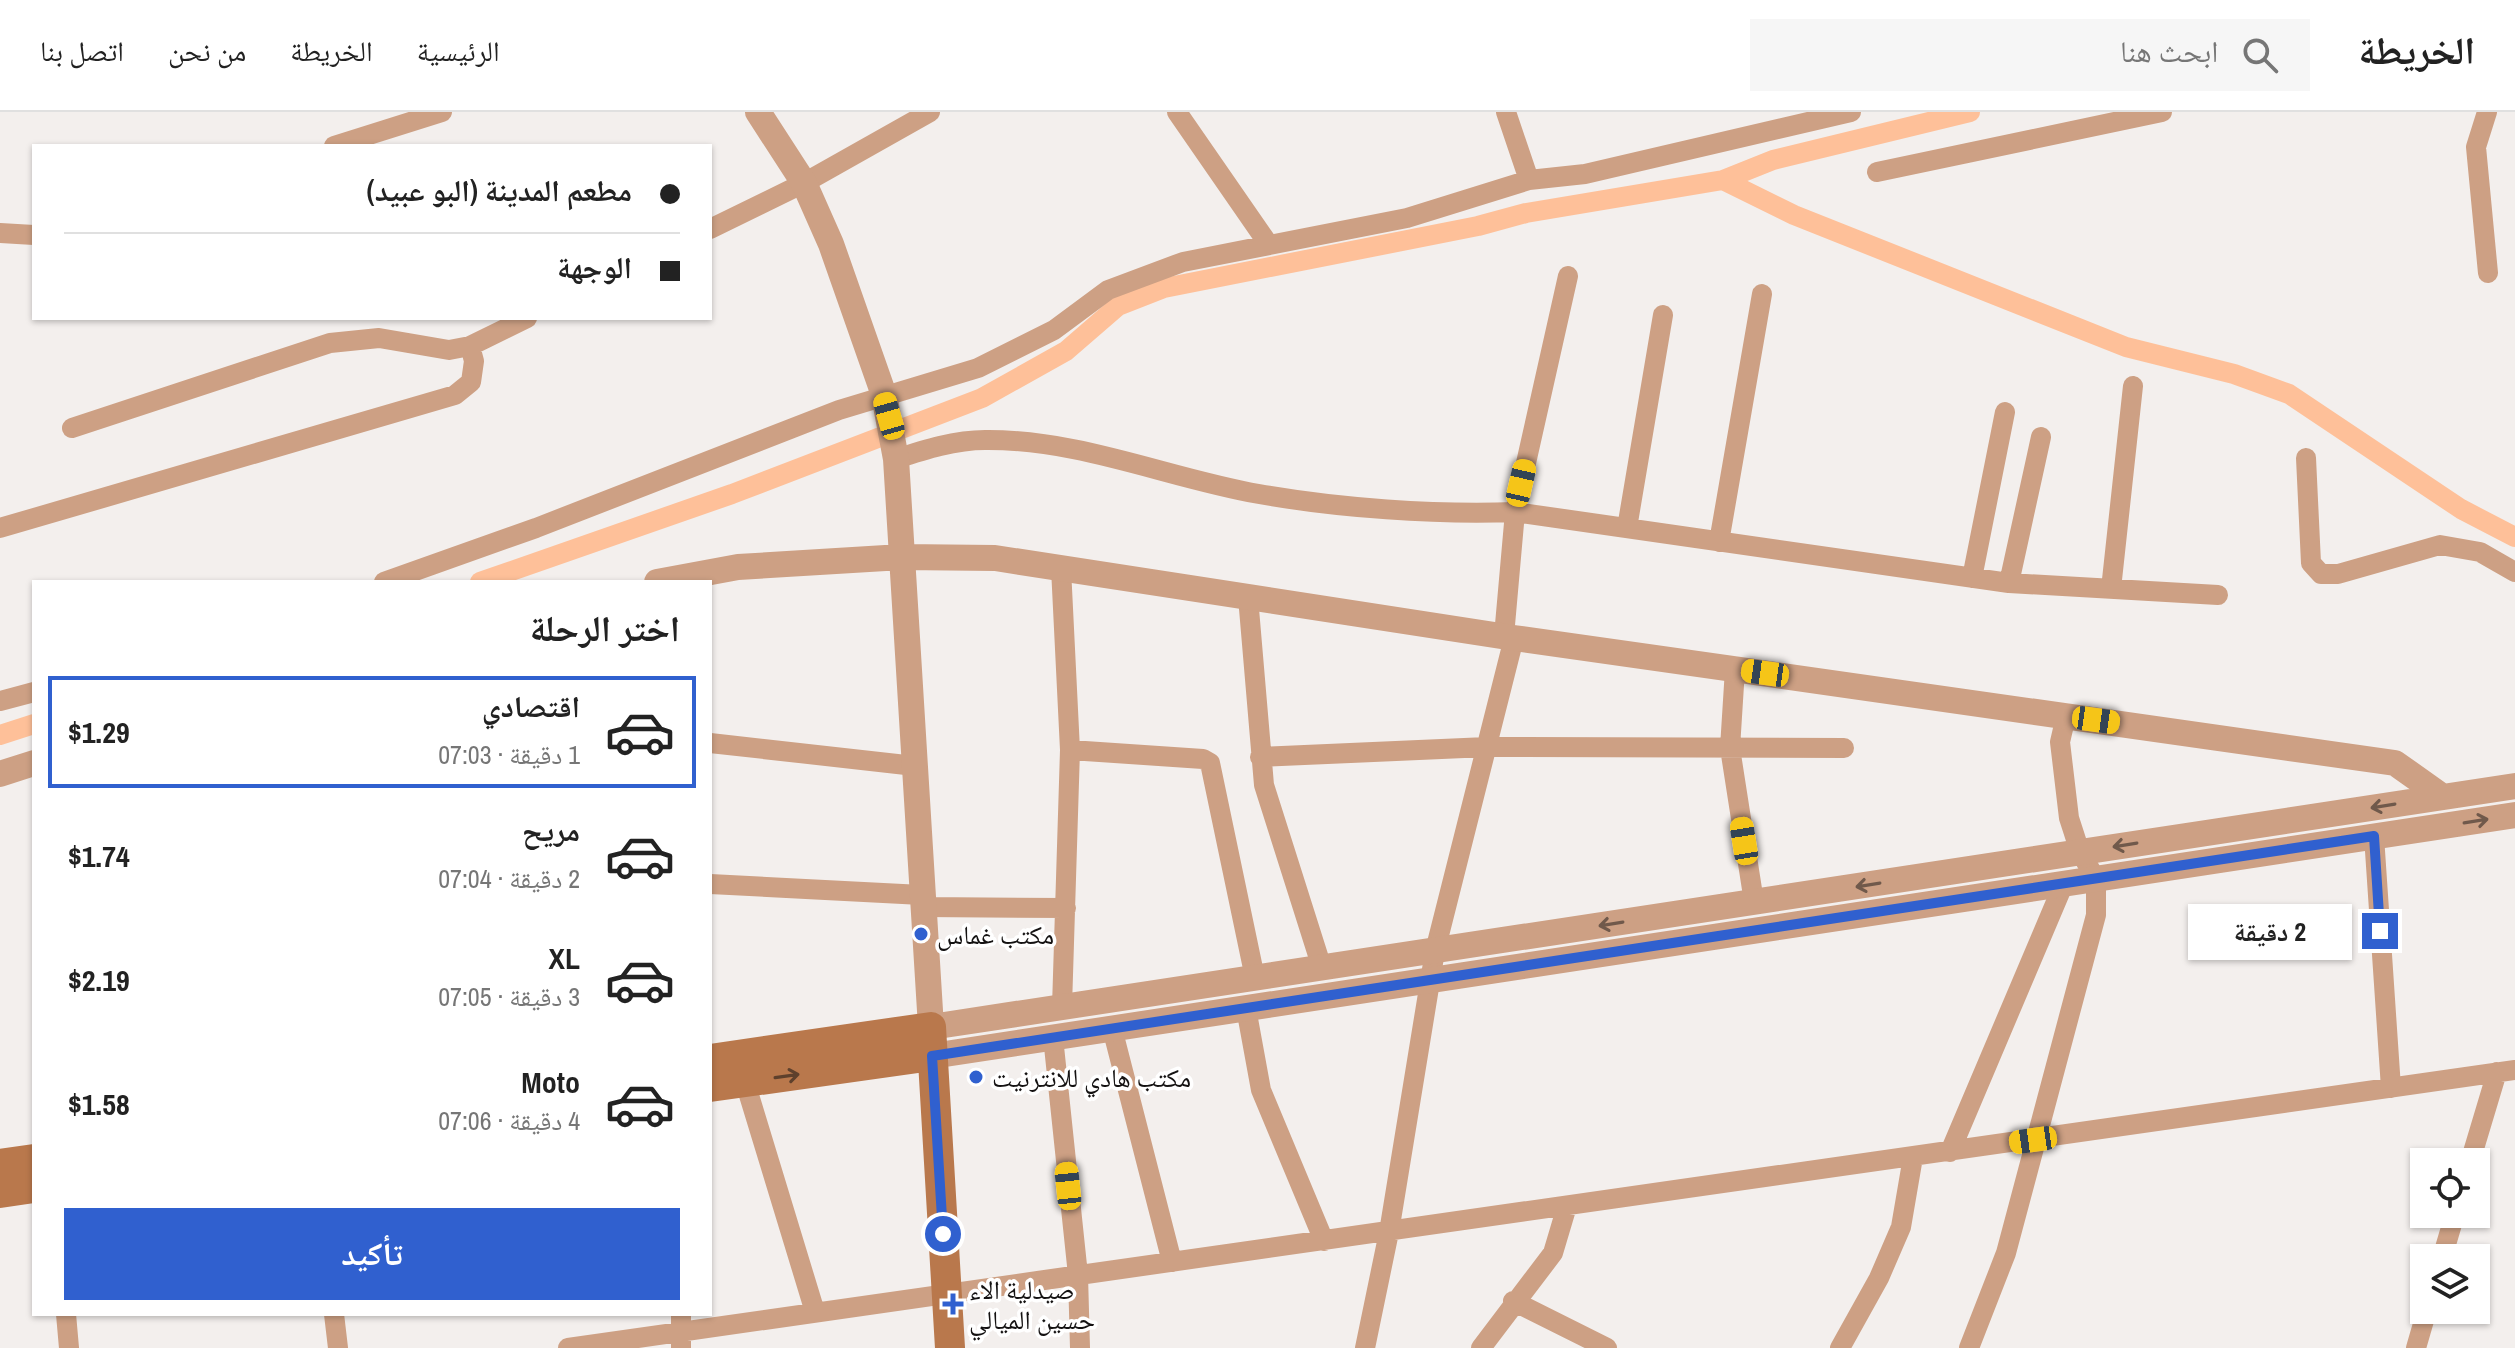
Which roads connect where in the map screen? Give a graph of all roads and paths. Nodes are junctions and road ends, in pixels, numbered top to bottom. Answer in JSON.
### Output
{"nodes":[{"id":1,"x":442,"y":112,"type":"edge"},
{"id":2,"x":758,"y":112,"type":"edge"},
{"id":3,"x":930,"y":112,"type":"edge"},
{"id":4,"x":1177,"y":112,"type":"edge"},
{"id":5,"x":1506,"y":112,"type":"edge"},
{"id":6,"x":1851,"y":112,"type":"edge"},
{"id":7,"x":2162,"y":112,"type":"edge"},
{"id":8,"x":2487,"y":112,"type":"edge"},
{"id":9,"x":340,"y":144,"type":"edge"},
{"id":10,"x":1877,"y":172,"type":"dead end"},
{"id":11,"x":1529,"y":180,"type":"junction"},
{"id":12,"x":804,"y":183,"type":"junction"},
{"id":13,"x":712,"y":228,"type":"edge"},
{"id":14,"x":0,"y":233,"type":"edge"},
{"id":15,"x":32,"y":235,"type":"edge"},
{"id":16,"x":1269,"y":245,"type":"junction"},
{"id":17,"x":2488,"y":273,"type":"dead end"},
{"id":18,"x":1568,"y":276,"type":"dead end"},
{"id":19,"x":1762,"y":294,"type":"dead end"},
{"id":20,"x":1663,"y":315,"type":"dead end"},
{"id":21,"x":523,"y":320,"type":"edge"},
{"id":22,"x":470,"y":346,"type":"junction"},
{"id":23,"x":2133,"y":386,"type":"dead end"},
{"id":24,"x":886,"y":406,"type":"junction"},
{"id":25,"x":2005,"y":412,"type":"dead end"},
{"id":26,"x":72,"y":428,"type":"dead end"},
{"id":27,"x":2041,"y":437,"type":"dead end"},
{"id":28,"x":2306,"y":458,"type":"dead end"},
{"id":29,"x":896,"y":459,"type":"junction"},
{"id":30,"x":1515,"y":512,"type":"junction"},
{"id":31,"x":0,"y":528,"type":"edge"},
{"id":32,"x":1627,"y":528,"type":"junction"},
{"id":33,"x":1719,"y":542,"type":"junction"},
{"id":34,"x":902,"y":557,"type":"junction"},
{"id":35,"x":1061,"y":568,"type":"junction"},
{"id":36,"x":2515,"y":572,"type":"edge"},
{"id":37,"x":1972,"y":578,"type":"junction"},
{"id":38,"x":390,"y":580,"type":"edge"},
{"id":39,"x":677,"y":580,"type":"edge"},
{"id":40,"x":2009,"y":583,"type":"junction"},
{"id":41,"x":2111,"y":589,"type":"junction"},
{"id":42,"x":2218,"y":595,"type":"dead end"},
{"id":43,"x":1248,"y":597,"type":"junction"},
{"id":44,"x":1509,"y":637,"type":"junction"},
{"id":45,"x":1735,"y":669,"type":"junction"},
{"id":46,"x":32,"y":693,"type":"edge"},
{"id":47,"x":0,"y":701,"type":"edge"},
{"id":48,"x":2066,"y":716,"type":"junction"},
{"id":49,"x":712,"y":743,"type":"edge"},
{"id":50,"x":1487,"y":747,"type":"junction"},
{"id":51,"x":1730,"y":748,"type":"junction"},
{"id":52,"x":1844,"y":748,"type":"dead end"},
{"id":53,"x":1070,"y":750,"type":"junction"},
{"id":54,"x":1260,"y":757,"type":"junction"},
{"id":55,"x":32,"y":764,"type":"edge"},
{"id":56,"x":915,"y":766,"type":"junction"},
{"id":57,"x":0,"y":774,"type":"edge"},
{"id":58,"x":2515,"y":786,"type":"edge"},
{"id":59,"x":2443,"y":797,"type":"junction"},
{"id":60,"x":2515,"y":815,"type":"edge"},
{"id":61,"x":2374,"y":836,"type":"junction"},
{"id":62,"x":2080,"y":852,"type":"junction"},
{"id":63,"x":2096,"y":879,"type":"junction"},
{"id":64,"x":2064,"y":883,"type":"junction"},
{"id":65,"x":712,"y":884,"type":"edge"},
{"id":66,"x":923,"y":901,"type":"junction"},
{"id":67,"x":1754,"y":902,"type":"junction"},
{"id":68,"x":1066,"y":908,"type":"junction"},
{"id":69,"x":1435,"y":951,"type":"junction"},
{"id":70,"x":1322,"y":968,"type":"junction"},
{"id":71,"x":1255,"y":978,"type":"junction"},
{"id":72,"x":1430,"y":980,"type":"junction"},
{"id":73,"x":1062,"y":1007,"type":"junction"},
{"id":74,"x":1246,"y":1008,"type":"junction"},
{"id":75,"x":1112,"y":1028,"type":"junction"},
{"id":76,"x":1053,"y":1037,"type":"junction"},
{"id":77,"x":931,"y":1041,"type":"junction"},
{"id":78,"x":712,"y":1059,"type":"edge"},
{"id":79,"x":2506,"y":1071,"type":"edge"},
{"id":80,"x":745,"y":1082,"type":"junction"},
{"id":81,"x":712,"y":1087,"type":"edge"},
{"id":82,"x":2391,"y":1088,"type":"junction"},
{"id":83,"x":2033,"y":1140,"type":"junction"},
{"id":84,"x":2476,"y":1148,"type":"edge"},
{"id":85,"x":1950,"y":1152,"type":"junction"},
{"id":86,"x":1913,"y":1157,"type":"junction"},
{"id":87,"x":32,"y":1159,"type":"edge"},
{"id":88,"x":0,"y":1164,"type":"edge"},
{"id":89,"x":32,"y":1188,"type":"edge"},
{"id":90,"x":0,"y":1193,"type":"edge"},
{"id":91,"x":1567,"y":1206,"type":"junction"},
{"id":92,"x":1389,"y":1232,"type":"junction"},
{"id":93,"x":1324,"y":1241,"type":"junction"},
{"id":94,"x":1172,"y":1262,"type":"junction"},
{"id":95,"x":1078,"y":1275,"type":"junction"},
{"id":96,"x":947,"y":1293,"type":"junction"},
{"id":97,"x":1513,"y":1301,"type":"junction"},
{"id":98,"x":815,"y":1312,"type":"junction"},
{"id":99,"x":66,"y":1316,"type":"edge"},
{"id":100,"x":334,"y":1316,"type":"edge"},
{"id":101,"x":2423,"y":1324,"type":"edge"},
{"id":102,"x":681,"y":1331,"type":"edge"},
{"id":103,"x":69,"y":1348,"type":"edge"},
{"id":104,"x":338,"y":1348,"type":"edge"},
{"id":105,"x":568,"y":1348,"type":"edge"},
{"id":106,"x":950,"y":1348,"type":"edge"},
{"id":107,"x":1080,"y":1348,"type":"edge"},
{"id":108,"x":1365,"y":1348,"type":"edge"},
{"id":109,"x":1481,"y":1348,"type":"edge"},
{"id":110,"x":1607,"y":1348,"type":"edge"},
{"id":111,"x":1840,"y":1348,"type":"edge"},
{"id":112,"x":1969,"y":1348,"type":"edge"},
{"id":113,"x":2416,"y":1348,"type":"edge"}],
"edges":[{"from":1,"to":9,"type":"street"},
{"from":2,"to":12,"type":"street"},
{"from":3,"to":12,"type":"street"},
{"from":4,"to":16,"type":"street"},
{"from":5,"to":11,"type":"street"},
{"from":6,"to":11,"type":"street"},
{"from":7,"to":10,"type":"street"},
{"from":8,"to":17,"type":"street"},
{"from":11,"to":16,"type":"street"},
{"from":12,"to":13,"type":"street"},
{"from":12,"to":24,"type":"street"},
{"from":14,"to":15,"type":"street"},
{"from":16,"to":24,"type":"street"},
{"from":18,"to":30,"type":"street"},
{"from":19,"to":33,"type":"street"},
{"from":20,"to":32,"type":"street"},
{"from":21,"to":22,"type":"street"},
{"from":22,"to":26,"type":"street"},
{"from":22,"to":31,"type":"street"},
{"from":23,"to":41,"type":"street"},
{"from":24,"to":29,"type":"street"},
{"from":24,"to":38,"type":"street"},
{"from":25,"to":37,"type":"street"},
{"from":27,"to":40,"type":"street"},
{"from":28,"to":36,"type":"street"},
{"from":29,"to":30,"type":"street"},
{"from":29,"to":34,"type":"street"},
{"from":30,"to":32,"type":"street"},
{"from":30,"to":44,"type":"street"},
{"from":32,"to":33,"type":"street"},
{"from":33,"to":37,"type":"street"},
{"from":34,"to":35,"type":"street"},
{"from":34,"to":39,"type":"street"},
{"from":34,"to":56,"type":"street"},
{"from":35,"to":43,"type":"street"},
{"from":35,"to":53,"type":"street"},
{"from":37,"to":40,"type":"street"},
{"from":40,"to":41,"type":"street"},
{"from":41,"to":42,"type":"street"},
{"from":43,"to":44,"type":"street"},
{"from":43,"to":54,"type":"street"},
{"from":44,"to":45,"type":"street"},
{"from":44,"to":50,"type":"street"},
{"from":45,"to":48,"type":"street"},
{"from":45,"to":51,"type":"street"},
{"from":46,"to":47,"type":"street"},
{"from":48,"to":59,"type":"street"},
{"from":48,"to":62,"type":"street"},
{"from":49,"to":56,"type":"street"},
{"from":50,"to":51,"type":"street"},
{"from":50,"to":54,"type":"street"},
{"from":50,"to":69,"type":"street"},
{"from":51,"to":52,"type":"street"},
{"from":51,"to":67,"type":"street"},
{"from":53,"to":68,"type":"street"},
{"from":53,"to":71,"type":"street"},
{"from":54,"to":70,"type":"street"},
{"from":55,"to":57,"type":"street"},
{"from":56,"to":66,"type":"street"},
{"from":58,"to":59,"type":"street"},
{"from":59,"to":62,"type":"street","one_way":true},
{"from":61,"to":60,"type":"street","one_way":true},
{"from":61,"to":63,"type":"street"},
{"from":61,"to":82,"type":"street"},
{"from":62,"to":63,"type":"street"},
{"from":62,"to":67,"type":"street","one_way":true},
{"from":63,"to":64,"type":"street"},
{"from":63,"to":83,"type":"street"},
{"from":64,"to":72,"type":"street"},
{"from":64,"to":85,"type":"street"},
{"from":65,"to":66,"type":"street"},
{"from":66,"to":68,"type":"street"},
{"from":66,"to":77,"type":"street"},
{"from":67,"to":69,"type":"street","one_way":true},
{"from":68,"to":73,"type":"street"},
{"from":69,"to":70,"type":"street"},
{"from":69,"to":72,"type":"street"},
{"from":70,"to":71,"type":"street"},
{"from":71,"to":73,"type":"street"},
{"from":72,"to":74,"type":"street"},
{"from":72,"to":92,"type":"street"},
{"from":73,"to":77,"type":"street"},
{"from":74,"to":75,"type":"street"},
{"from":74,"to":93,"type":"street"},
{"from":75,"to":76,"type":"street"},
{"from":75,"to":94,"type":"street"},
{"from":76,"to":77,"type":"street"},
{"from":76,"to":95,"type":"street"},
{"from":77,"to":78,"type":"main road"},
{"from":80,"to":77,"type":"main road","one_way":true},
{"from":77,"to":96,"type":"main road"},
{"from":79,"to":82,"type":"street"},
{"from":79,"to":84,"type":"street"},
{"from":80,"to":81,"type":"main road"},
{"from":80,"to":98,"type":"street"},
{"from":82,"to":83,"type":"street"},
{"from":83,"to":85,"type":"street"},
{"from":83,"to":112,"type":"street"},
{"from":85,"to":86,"type":"street"},
{"from":86,"to":91,"type":"street"},
{"from":86,"to":111,"type":"street"},
{"from":87,"to":88,"type":"main road"},
{"from":89,"to":90,"type":"main road"},
{"from":91,"to":92,"type":"street"},
{"from":91,"to":97,"type":"street"},
{"from":92,"to":93,"type":"street"},
{"from":92,"to":108,"type":"street"},
{"from":93,"to":94,"type":"street"},
{"from":94,"to":95,"type":"street"},
{"from":95,"to":96,"type":"street"},
{"from":95,"to":107,"type":"street"},
{"from":96,"to":98,"type":"street"},
{"from":96,"to":106,"type":"main road"},
{"from":97,"to":109,"type":"street"},
{"from":97,"to":110,"type":"street"},
{"from":98,"to":102,"type":"street"},
{"from":99,"to":103,"type":"street"},
{"from":100,"to":104,"type":"street"},
{"from":101,"to":113,"type":"street"},
{"from":102,"to":105,"type":"street"}]}
